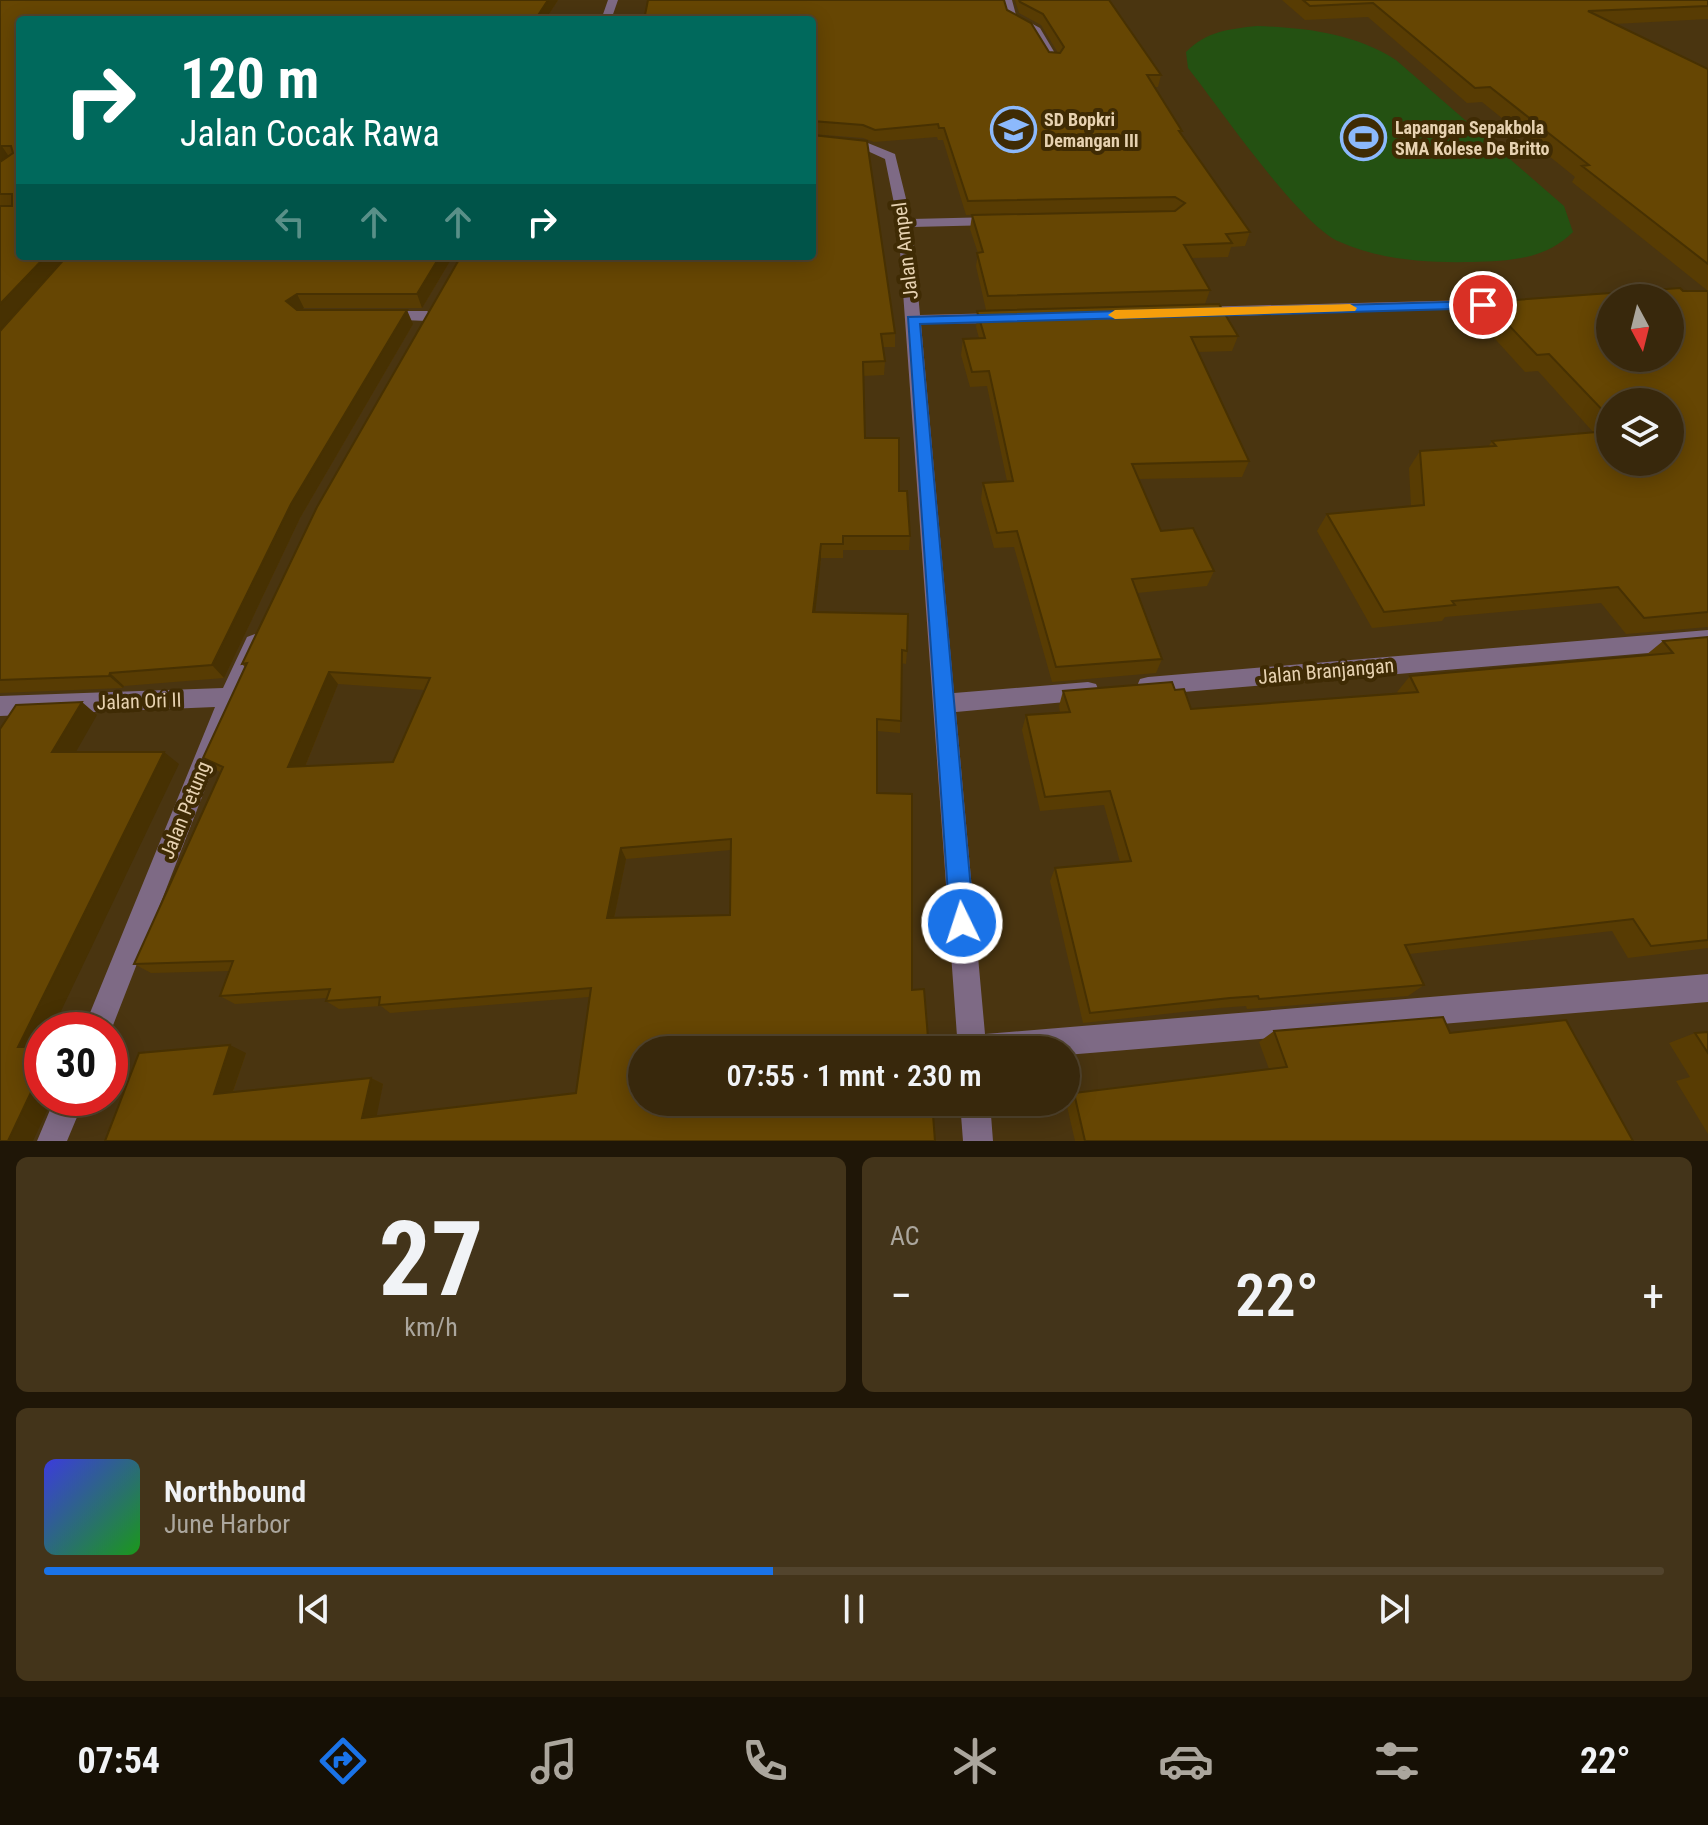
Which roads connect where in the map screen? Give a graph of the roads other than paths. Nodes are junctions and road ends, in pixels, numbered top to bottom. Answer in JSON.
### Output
{"nodes":[{"id":1,"x":1007,"y":0,"type":"edge"},
{"id":2,"x":1054,"y":60,"type":"edge"},
{"id":3,"x":816,"y":141,"type":"edge"},
{"id":4,"x":1015,"y":221,"type":"edge"},
{"id":5,"x":905,"y":223,"type":"junction"},
{"id":6,"x":1531,"y":303,"type":"edge"},
{"id":7,"x":1182,"y":313,"type":"edge"},
{"id":8,"x":365,"y":316,"type":"edge"},
{"id":9,"x":1024,"y":317,"type":"edge"},
{"id":10,"x":913,"y":320,"type":"junction"},
{"id":11,"x":412,"y":343,"type":"edge"},
{"id":12,"x":262,"y":628,"type":"edge"},
{"id":13,"x":1708,"y":639,"type":"edge"},
{"id":14,"x":230,"y":697,"type":"junction"},
{"id":15,"x":945,"y":703,"type":"junction"},
{"id":16,"x":0,"y":706,"type":"edge"},
{"id":17,"x":1708,"y":988,"type":"edge"},
{"id":18,"x":104,"y":1012,"type":"edge"},
{"id":19,"x":971,"y":1036,"type":"edge"},
{"id":20,"x":1080,"y":1041,"type":"edge"},
{"id":21,"x":62,"y":1116,"type":"edge"},
{"id":22,"x":976,"y":1116,"type":"edge"},
{"id":23,"x":52,"y":1141,"type":"edge"},
{"id":24,"x":978,"y":1141,"type":"edge"}],
"edges":[{"from":1,"to":2,"type":"street"},
{"from":3,"to":5,"type":"street","name":"Jalan Ampel"},
{"from":4,"to":5,"type":"street"},
{"from":5,"to":10,"type":"street","name":"Jalan Ampel"},
{"from":6,"to":7,"type":"street"},
{"from":8,"to":11,"type":"street"},
{"from":9,"to":10,"type":"street"},
{"from":10,"to":15,"type":"street","name":"Jalan Ampel"},
{"from":12,"to":14,"type":"street","name":"Jalan Petung"},
{"from":13,"to":15,"type":"street","name":"Jalan Branjangan"},
{"from":14,"to":16,"type":"street","name":"Jalan Ori II"},
{"from":14,"to":18,"type":"street","name":"Jalan Petung"},
{"from":15,"to":19,"type":"street","name":"Jalan Ampel"},
{"from":17,"to":20,"type":"street"},
{"from":21,"to":23,"type":"street"},
{"from":22,"to":24,"type":"street"}]}
